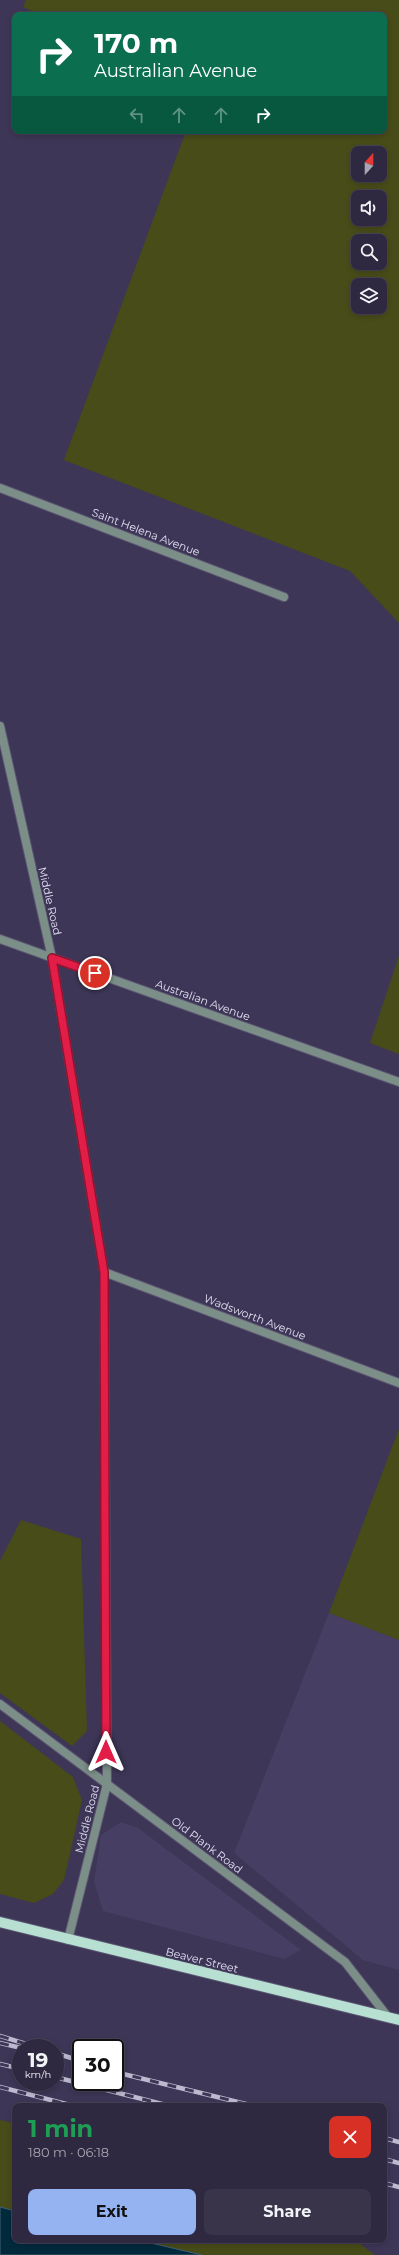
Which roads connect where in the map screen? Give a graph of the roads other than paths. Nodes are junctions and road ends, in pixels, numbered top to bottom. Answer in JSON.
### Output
{"nodes":[{"id":1,"x":0,"y":488,"type":"edge"},
{"id":2,"x":284,"y":597,"type":"dead end"},
{"id":3,"x":0,"y":726,"type":"edge"},
{"id":4,"x":0,"y":939,"type":"edge"},
{"id":5,"x":52,"y":958,"type":"junction"},
{"id":6,"x":399,"y":1082,"type":"edge"},
{"id":7,"x":104,"y":1272,"type":"junction"},
{"id":8,"x":399,"y":1383,"type":"edge"},
{"id":9,"x":0,"y":1704,"type":"edge"},
{"id":10,"x":107,"y":1784,"type":"junction"},
{"id":11,"x":0,"y":1922,"type":"edge"},
{"id":12,"x":68,"y":1940,"type":"junction"},
{"id":13,"x":388,"y":2017,"type":"junction"},
{"id":14,"x":399,"y":2020,"type":"edge"}],
"edges":[{"from":1,"to":2,"type":"street","name":"Saint Helena Avenue"},
{"from":3,"to":5,"type":"street","name":"Middle Road"},
{"from":4,"to":5,"type":"street","name":"Australian Avenue"},
{"from":5,"to":6,"type":"street","name":"Australian Avenue"},
{"from":5,"to":7,"type":"street","name":"Middle Road"},
{"from":7,"to":8,"type":"street","name":"Wadsworth Avenue"},
{"from":7,"to":10,"type":"street","name":"Middle Road"},
{"from":9,"to":10,"type":"street","name":"Old Plank Road"},
{"from":10,"to":12,"type":"street","name":"Middle Road"},
{"from":10,"to":13,"type":"street","name":"Old Plank Road"},
{"from":11,"to":12,"type":"main road","name":"Beaver Street"},
{"from":12,"to":13,"type":"main road","name":"Beaver Street"},
{"from":13,"to":14,"type":"main road","name":"Beaver Street"}]}
